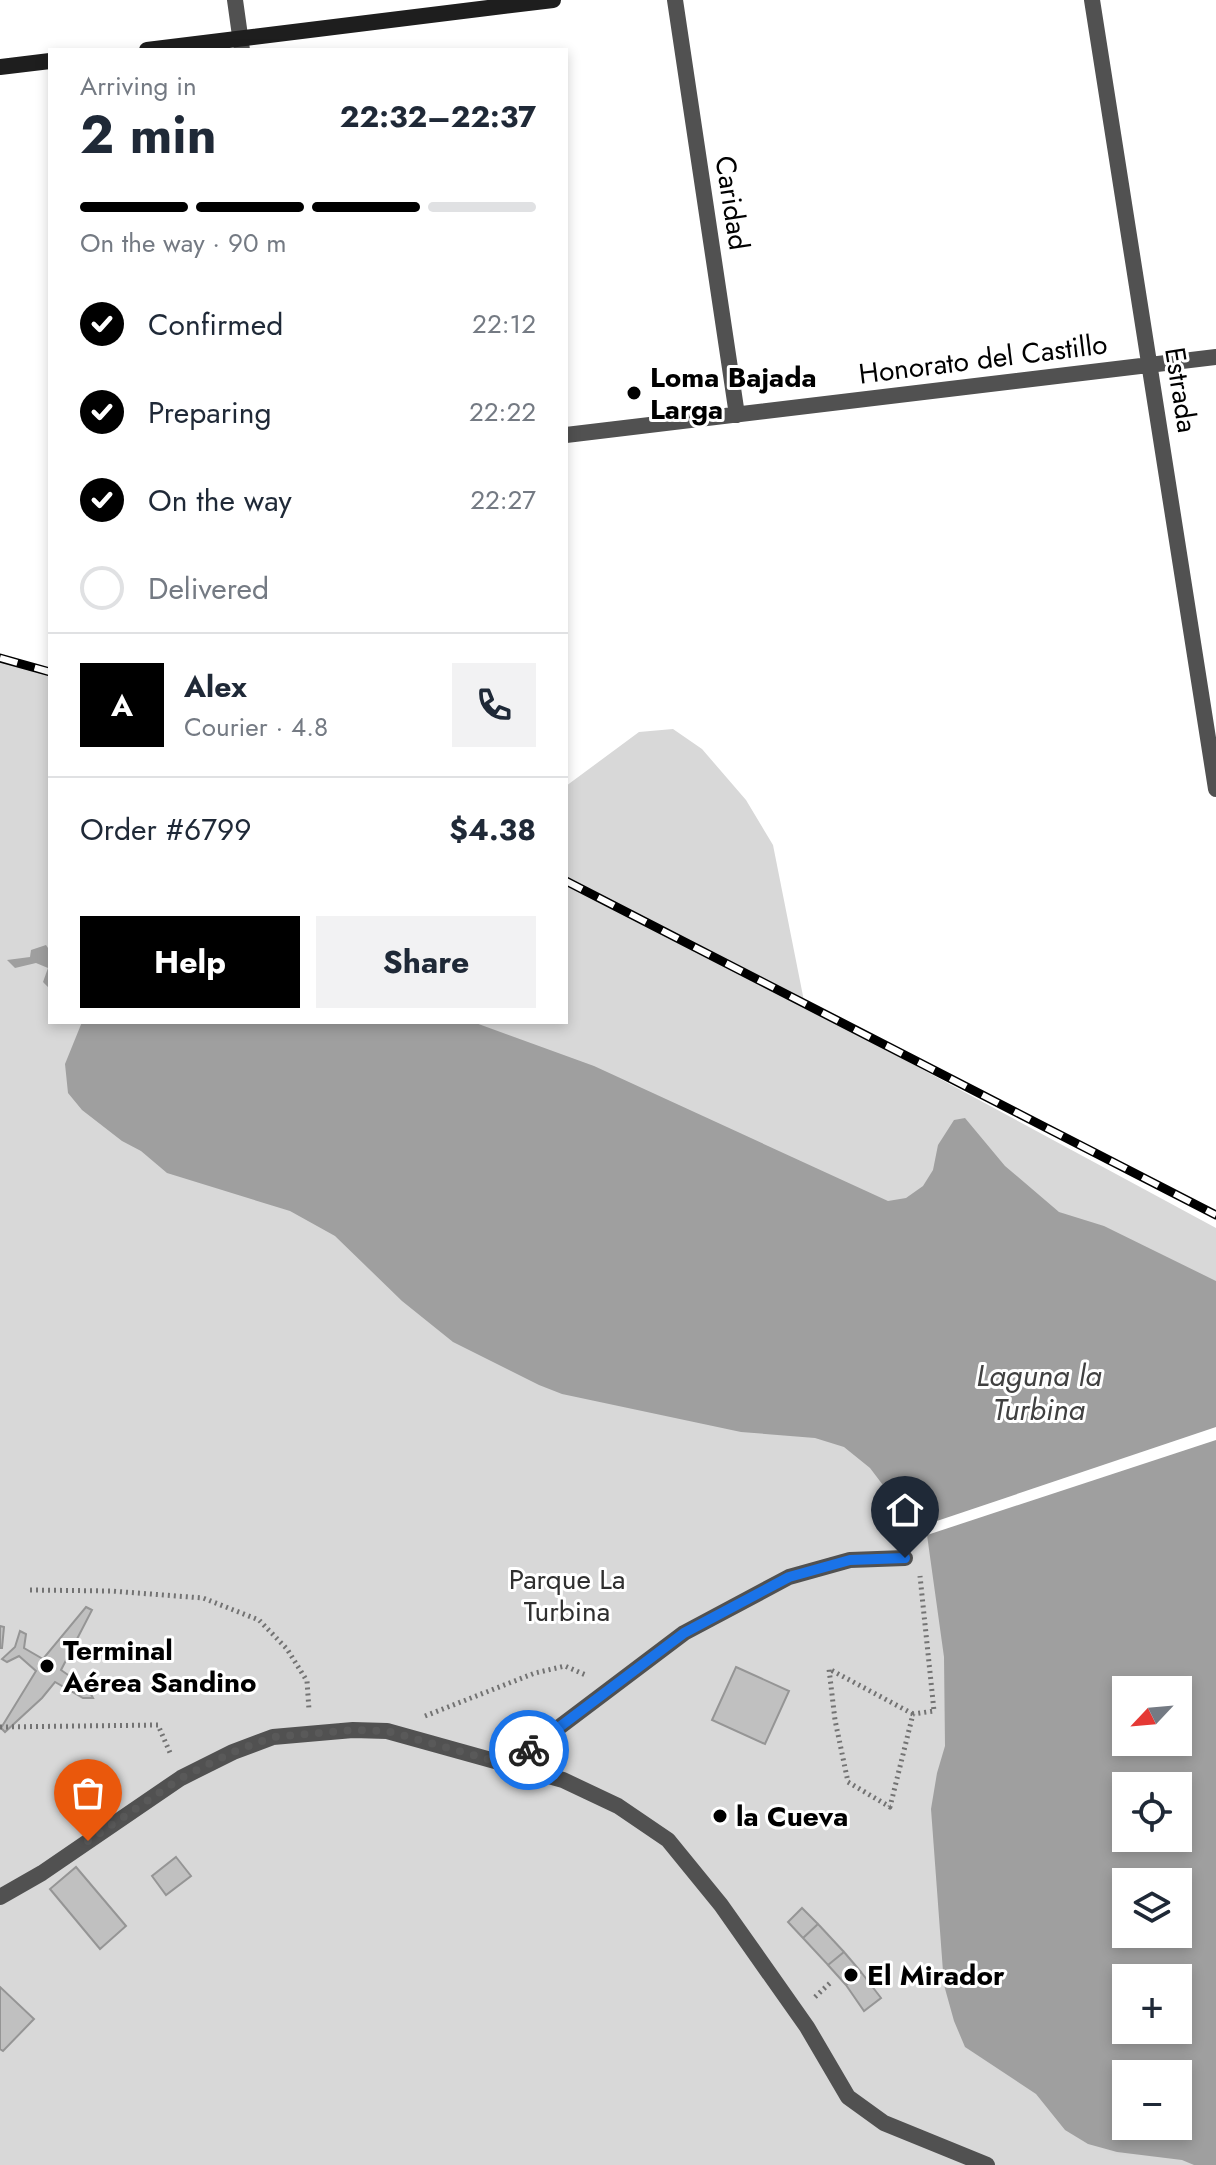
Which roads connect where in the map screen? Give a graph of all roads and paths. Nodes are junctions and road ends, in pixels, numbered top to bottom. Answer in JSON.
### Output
{"nodes":[{"id":1,"x":235,"y":0,"type":"edge"},
{"id":2,"x":553,"y":0,"type":"edge"},
{"id":3,"x":675,"y":0,"type":"edge"},
{"id":4,"x":1092,"y":0,"type":"edge"},
{"id":5,"x":241,"y":45,"type":"edge"},
{"id":6,"x":185,"y":48,"type":"edge"},
{"id":7,"x":48,"y":61,"type":"edge"},
{"id":8,"x":0,"y":67,"type":"edge"},
{"id":9,"x":1216,"y":357,"type":"edge"},
{"id":10,"x":1151,"y":365,"type":"junction"},
{"id":11,"x":737,"y":415,"type":"junction"},
{"id":12,"x":568,"y":435,"type":"edge"},
{"id":13,"x":1216,"y":789,"type":"edge"},
{"id":14,"x":912,"y":1563,"type":"joint"},
{"id":15,"x":30,"y":1590,"type":"dead end"},
{"id":16,"x":618,"y":1684,"type":"junction"},
{"id":17,"x":913,"y":1714,"type":"junction"},
{"id":18,"x":0,"y":1727,"type":"edge"},
{"id":19,"x":387,"y":1731,"type":"junction"},
{"id":20,"x":310,"y":1735,"type":"junction"},
{"id":21,"x":509,"y":1765,"type":"junction"},
{"id":22,"x":181,"y":1778,"type":"junction"},
{"id":23,"x":0,"y":1897,"type":"edge"},
{"id":24,"x":987,"y":2165,"type":"edge"}],
"edges":[{"from":1,"to":5,"type":"street"},
{"from":2,"to":5,"type":"main road"},
{"from":3,"to":11,"type":"street","name":"Caridad"},
{"from":4,"to":10,"type":"street","name":"Estrada"},
{"from":5,"to":6,"type":"main road"},
{"from":7,"to":8,"type":"main road"},
{"from":9,"to":10,"type":"street","name":"Honorato del Castillo"},
{"from":10,"to":11,"type":"street","name":"Honorato del Castillo"},
{"from":10,"to":13,"type":"street","name":"Estrada"},
{"from":11,"to":12,"type":"street","name":"Honorato del Castillo"},
{"from":14,"to":16,"type":"street"},
{"from":14,"to":17,"type":"path"},
{"from":15,"to":20,"type":"path"},
{"from":16,"to":19,"type":"path"},
{"from":16,"to":21,"type":"street"},
{"from":17,"to":17,"type":"path"},
{"from":18,"to":22,"type":"path"},
{"from":19,"to":20,"type":"street"},
{"from":19,"to":21,"type":"street"},
{"from":20,"to":22,"type":"street"},
{"from":21,"to":24,"type":"street"},
{"from":22,"to":23,"type":"street"}]}
